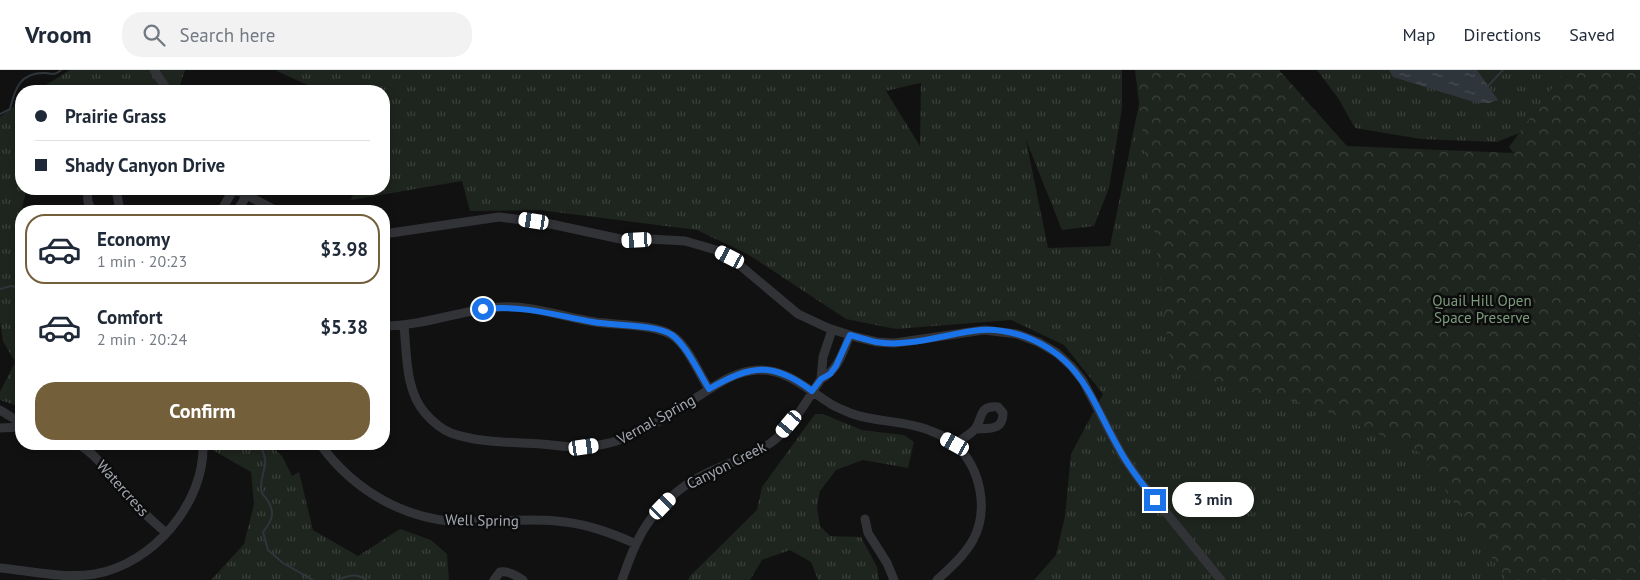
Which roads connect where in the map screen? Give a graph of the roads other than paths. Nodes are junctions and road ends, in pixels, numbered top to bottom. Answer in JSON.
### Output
{"nodes":[{"id":1,"x":154,"y":70,"type":"edge"},
{"id":2,"x":164,"y":85,"type":"edge"},
{"id":3,"x":249,"y":195,"type":"edge"},
{"id":4,"x":265,"y":205,"type":"edge"},
{"id":5,"x":390,"y":233,"type":"edge"},
{"id":6,"x":390,"y":326,"type":"edge"},
{"id":7,"x":404,"y":326,"type":"junction"},
{"id":8,"x":832,"y":330,"type":"junction"},
{"id":9,"x":850,"y":335,"type":"junction"},
{"id":10,"x":822,"y":359,"type":"junction"},
{"id":11,"x":837,"y":365,"type":"junction"},
{"id":12,"x":821,"y":379,"type":"junction"},
{"id":13,"x":709,"y":389,"type":"junction"},
{"id":14,"x":812,"y":391,"type":"junction"},
{"id":15,"x":0,"y":410,"type":"edge"},
{"id":16,"x":15,"y":421,"type":"edge"},
{"id":17,"x":15,"y":426,"type":"edge"},
{"id":18,"x":0,"y":428,"type":"edge"},
{"id":19,"x":975,"y":429,"type":"dead end"},
{"id":20,"x":955,"y":444,"type":"junction"},
{"id":21,"x":86,"y":450,"type":"edge"},
{"id":22,"x":202,"y":450,"type":"edge"},
{"id":23,"x":325,"y":450,"type":"edge"},
{"id":24,"x":865,"y":519,"type":"dead end"},
{"id":25,"x":166,"y":533,"type":"junction"},
{"id":26,"x":636,"y":544,"type":"junction"},
{"id":27,"x":0,"y":568,"type":"edge"},
{"id":28,"x":494,"y":580,"type":"edge"},
{"id":29,"x":523,"y":580,"type":"edge"},
{"id":30,"x":622,"y":580,"type":"edge"},
{"id":31,"x":894,"y":580,"type":"edge"},
{"id":32,"x":937,"y":580,"type":"edge"},
{"id":33,"x":1221,"y":580,"type":"edge"}],
"edges":[{"from":1,"to":2,"type":"street"},
{"from":3,"to":4,"type":"street"},
{"from":5,"to":8,"type":"street"},
{"from":6,"to":7,"type":"street"},
{"from":7,"to":13,"type":"street"},
{"from":7,"to":13,"type":"street","name":"Vernal Spring"},
{"from":8,"to":9,"type":"street"},
{"from":8,"to":10,"type":"street"},
{"from":9,"to":11,"type":"street","name":"Canyon Creek"},
{"from":9,"to":33,"type":"street"},
{"from":10,"to":11,"type":"street"},
{"from":10,"to":12,"type":"street"},
{"from":11,"to":12,"type":"street","name":"Canyon Creek"},
{"from":12,"to":14,"type":"street","name":"Canyon Creek"},
{"from":13,"to":14,"type":"street","name":"Vernal Spring"},
{"from":14,"to":20,"type":"street","name":"Vernal Spring"},
{"from":14,"to":26,"type":"street","name":"Canyon Creek"},
{"from":15,"to":16,"type":"street"},
{"from":17,"to":18,"type":"street"},
{"from":19,"to":20,"type":"street"},
{"from":20,"to":32,"type":"street","name":"Vernal Spring"},
{"from":21,"to":25,"type":"street","name":"Watercress"},
{"from":22,"to":25,"type":"street"},
{"from":23,"to":26,"type":"street","name":"Well Spring"},
{"from":24,"to":31,"type":"street"},
{"from":25,"to":27,"type":"street"},
{"from":26,"to":30,"type":"street","name":"Canyon Creek"},
{"from":28,"to":29,"type":"street"}]}
